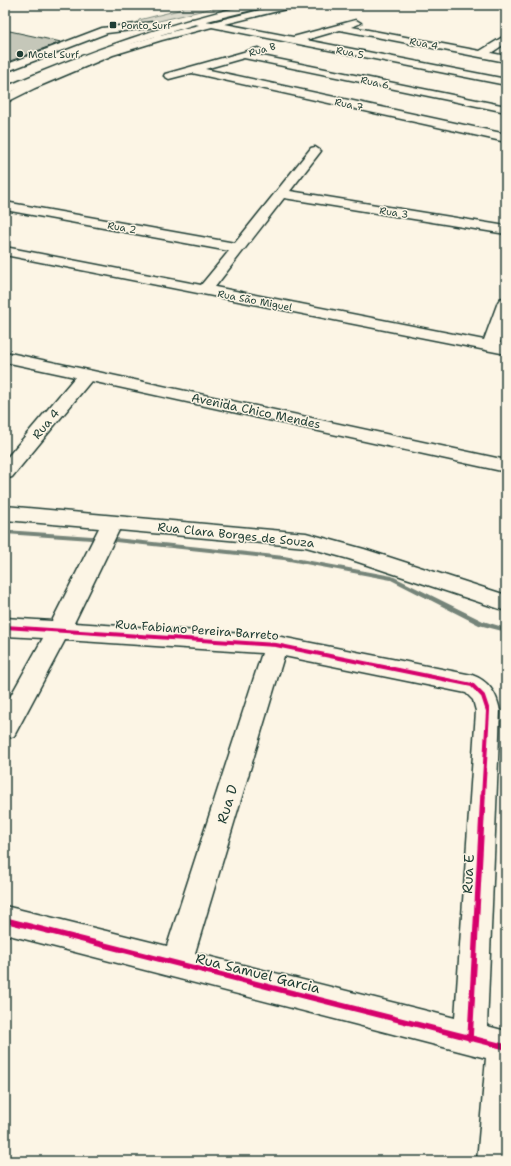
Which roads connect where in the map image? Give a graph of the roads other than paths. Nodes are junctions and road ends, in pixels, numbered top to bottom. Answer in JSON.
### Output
{"nodes":[{"id":1,"x":232,"y":5,"type":"edge"},
{"id":2,"x":261,"y":5,"type":"edge"},
{"id":3,"x":291,"y":5,"type":"edge"},
{"id":4,"x":194,"y":21,"type":"junction"},
{"id":5,"x":356,"y":23,"type":"dead end"},
{"id":6,"x":211,"y":25,"type":"junction"},
{"id":7,"x":153,"y":26,"type":"junction"},
{"id":8,"x":342,"y":28,"type":"junction"},
{"id":9,"x":506,"y":38,"type":"edge"},
{"id":10,"x":293,"y":40,"type":"junction"},
{"id":11,"x":482,"y":54,"type":"junction"},
{"id":12,"x":244,"y":55,"type":"junction"},
{"id":13,"x":506,"y":59,"type":"edge"},
{"id":14,"x":5,"y":69,"type":"edge"},
{"id":15,"x":192,"y":70,"type":"junction"},
{"id":16,"x":169,"y":76,"type":"dead end"},
{"id":17,"x":5,"y":82,"type":"edge"},
{"id":18,"x":506,"y":82,"type":"edge"},
{"id":19,"x":5,"y":91,"type":"edge"},
{"id":20,"x":5,"y":100,"type":"edge"},
{"id":21,"x":506,"y":109,"type":"edge"},
{"id":22,"x":506,"y":138,"type":"edge"},
{"id":23,"x":315,"y":151,"type":"dead end"},
{"id":24,"x":282,"y":194,"type":"junction"},
{"id":25,"x":5,"y":206,"type":"edge"},
{"id":26,"x":506,"y":230,"type":"edge"},
{"id":27,"x":239,"y":248,"type":"junction"},
{"id":28,"x":5,"y":251,"type":"edge"},
{"id":29,"x":205,"y":290,"type":"junction"},
{"id":30,"x":506,"y":302,"type":"edge"},
{"id":31,"x":498,"y":347,"type":"edge"},
{"id":32,"x":5,"y":357,"type":"edge"},
{"id":33,"x":87,"y":374,"type":"junction"},
{"id":34,"x":506,"y":466,"type":"edge"},
{"id":35,"x":5,"y":473,"type":"edge"},
{"id":36,"x":5,"y":513,"type":"edge"},
{"id":37,"x":106,"y":535,"type":"junction"},
{"id":38,"x":506,"y":603,"type":"edge"},
{"id":39,"x":5,"y":627,"type":"edge"},
{"id":40,"x":59,"y":630,"type":"junction"},
{"id":41,"x":276,"y":645,"type":"junction"},
{"id":42,"x":488,"y":711,"type":"joint"},
{"id":43,"x":5,"y":729,"type":"edge"},
{"id":44,"x":5,"y":920,"type":"edge"},
{"id":45,"x":177,"y":964,"type":"junction"},
{"id":46,"x":470,"y":1039,"type":"junction"},
{"id":47,"x":504,"y":1047,"type":"edge"},
{"id":48,"x":494,"y":1161,"type":"edge"}],
"edges":[{"from":1,"to":7,"type":"main road"},
{"from":2,"to":4,"type":"main road"},
{"from":3,"to":6,"type":"main road"},
{"from":4,"to":6,"type":"main road","name":"Rua 5"},
{"from":4,"to":19,"type":"main road"},
{"from":5,"to":8,"type":"main road","name":"Rua B"},
{"from":6,"to":10,"type":"main road","name":"Rua 5"},
{"from":6,"to":20,"type":"main road"},
{"from":7,"to":14,"type":"main road"},
{"from":7,"to":17,"type":"main road"},
{"from":8,"to":10,"type":"main road","name":"Rua B"},
{"from":8,"to":11,"type":"main road","name":"Rua 4"},
{"from":9,"to":11,"type":"main road"},
{"from":10,"to":12,"type":"main road","name":"Rua B"},
{"from":10,"to":18,"type":"main road","name":"Rua 5"},
{"from":11,"to":13,"type":"main road","name":"Rua 4"},
{"from":12,"to":15,"type":"main road","name":"Rua B"},
{"from":12,"to":21,"type":"main road","name":"Rua 6"},
{"from":15,"to":16,"type":"main road","name":"Rua B"},
{"from":15,"to":22,"type":"main road","name":"Rua 7"},
{"from":23,"to":24,"type":"main road"},
{"from":24,"to":26,"type":"main road","name":"Rua 3"},
{"from":24,"to":27,"type":"main road"},
{"from":25,"to":27,"type":"main road","name":"Rua 2"},
{"from":27,"to":29,"type":"main road"},
{"from":28,"to":29,"type":"main road","name":"Rua São Miguel"},
{"from":29,"to":31,"type":"main road","name":"Rua São Miguel"},
{"from":30,"to":31,"type":"main road"},
{"from":32,"to":33,"type":"main road","name":"Avenida Chico Mendes"},
{"from":33,"to":34,"type":"main road","name":"Avenida Chico Mendes"},
{"from":33,"to":35,"type":"main road","name":"Rua 4"},
{"from":36,"to":37,"type":"main road","name":"Rua Clara Borges de Souza"},
{"from":37,"to":38,"type":"main road","name":"Rua Clara Borges de Souza"},
{"from":37,"to":40,"type":"main road"},
{"from":39,"to":40,"type":"main road","name":"Rua Fabiano Pereira Barreto"},
{"from":40,"to":41,"type":"main road","name":"Rua Fabiano Pereira Barreto"},
{"from":40,"to":43,"type":"main road"},
{"from":41,"to":42,"type":"main road","name":"Rua Fabiano Pereira Barreto"},
{"from":41,"to":45,"type":"main road","name":"Rua D"},
{"from":42,"to":46,"type":"main road","name":"Rua E"},
{"from":44,"to":45,"type":"main road","name":"Rua Samuel Garcia"},
{"from":45,"to":46,"type":"main road","name":"Rua Samuel Garcia"},
{"from":46,"to":47,"type":"main road","name":"Rua Samuel Garcia"},
{"from":47,"to":48,"type":"main road"}]}
